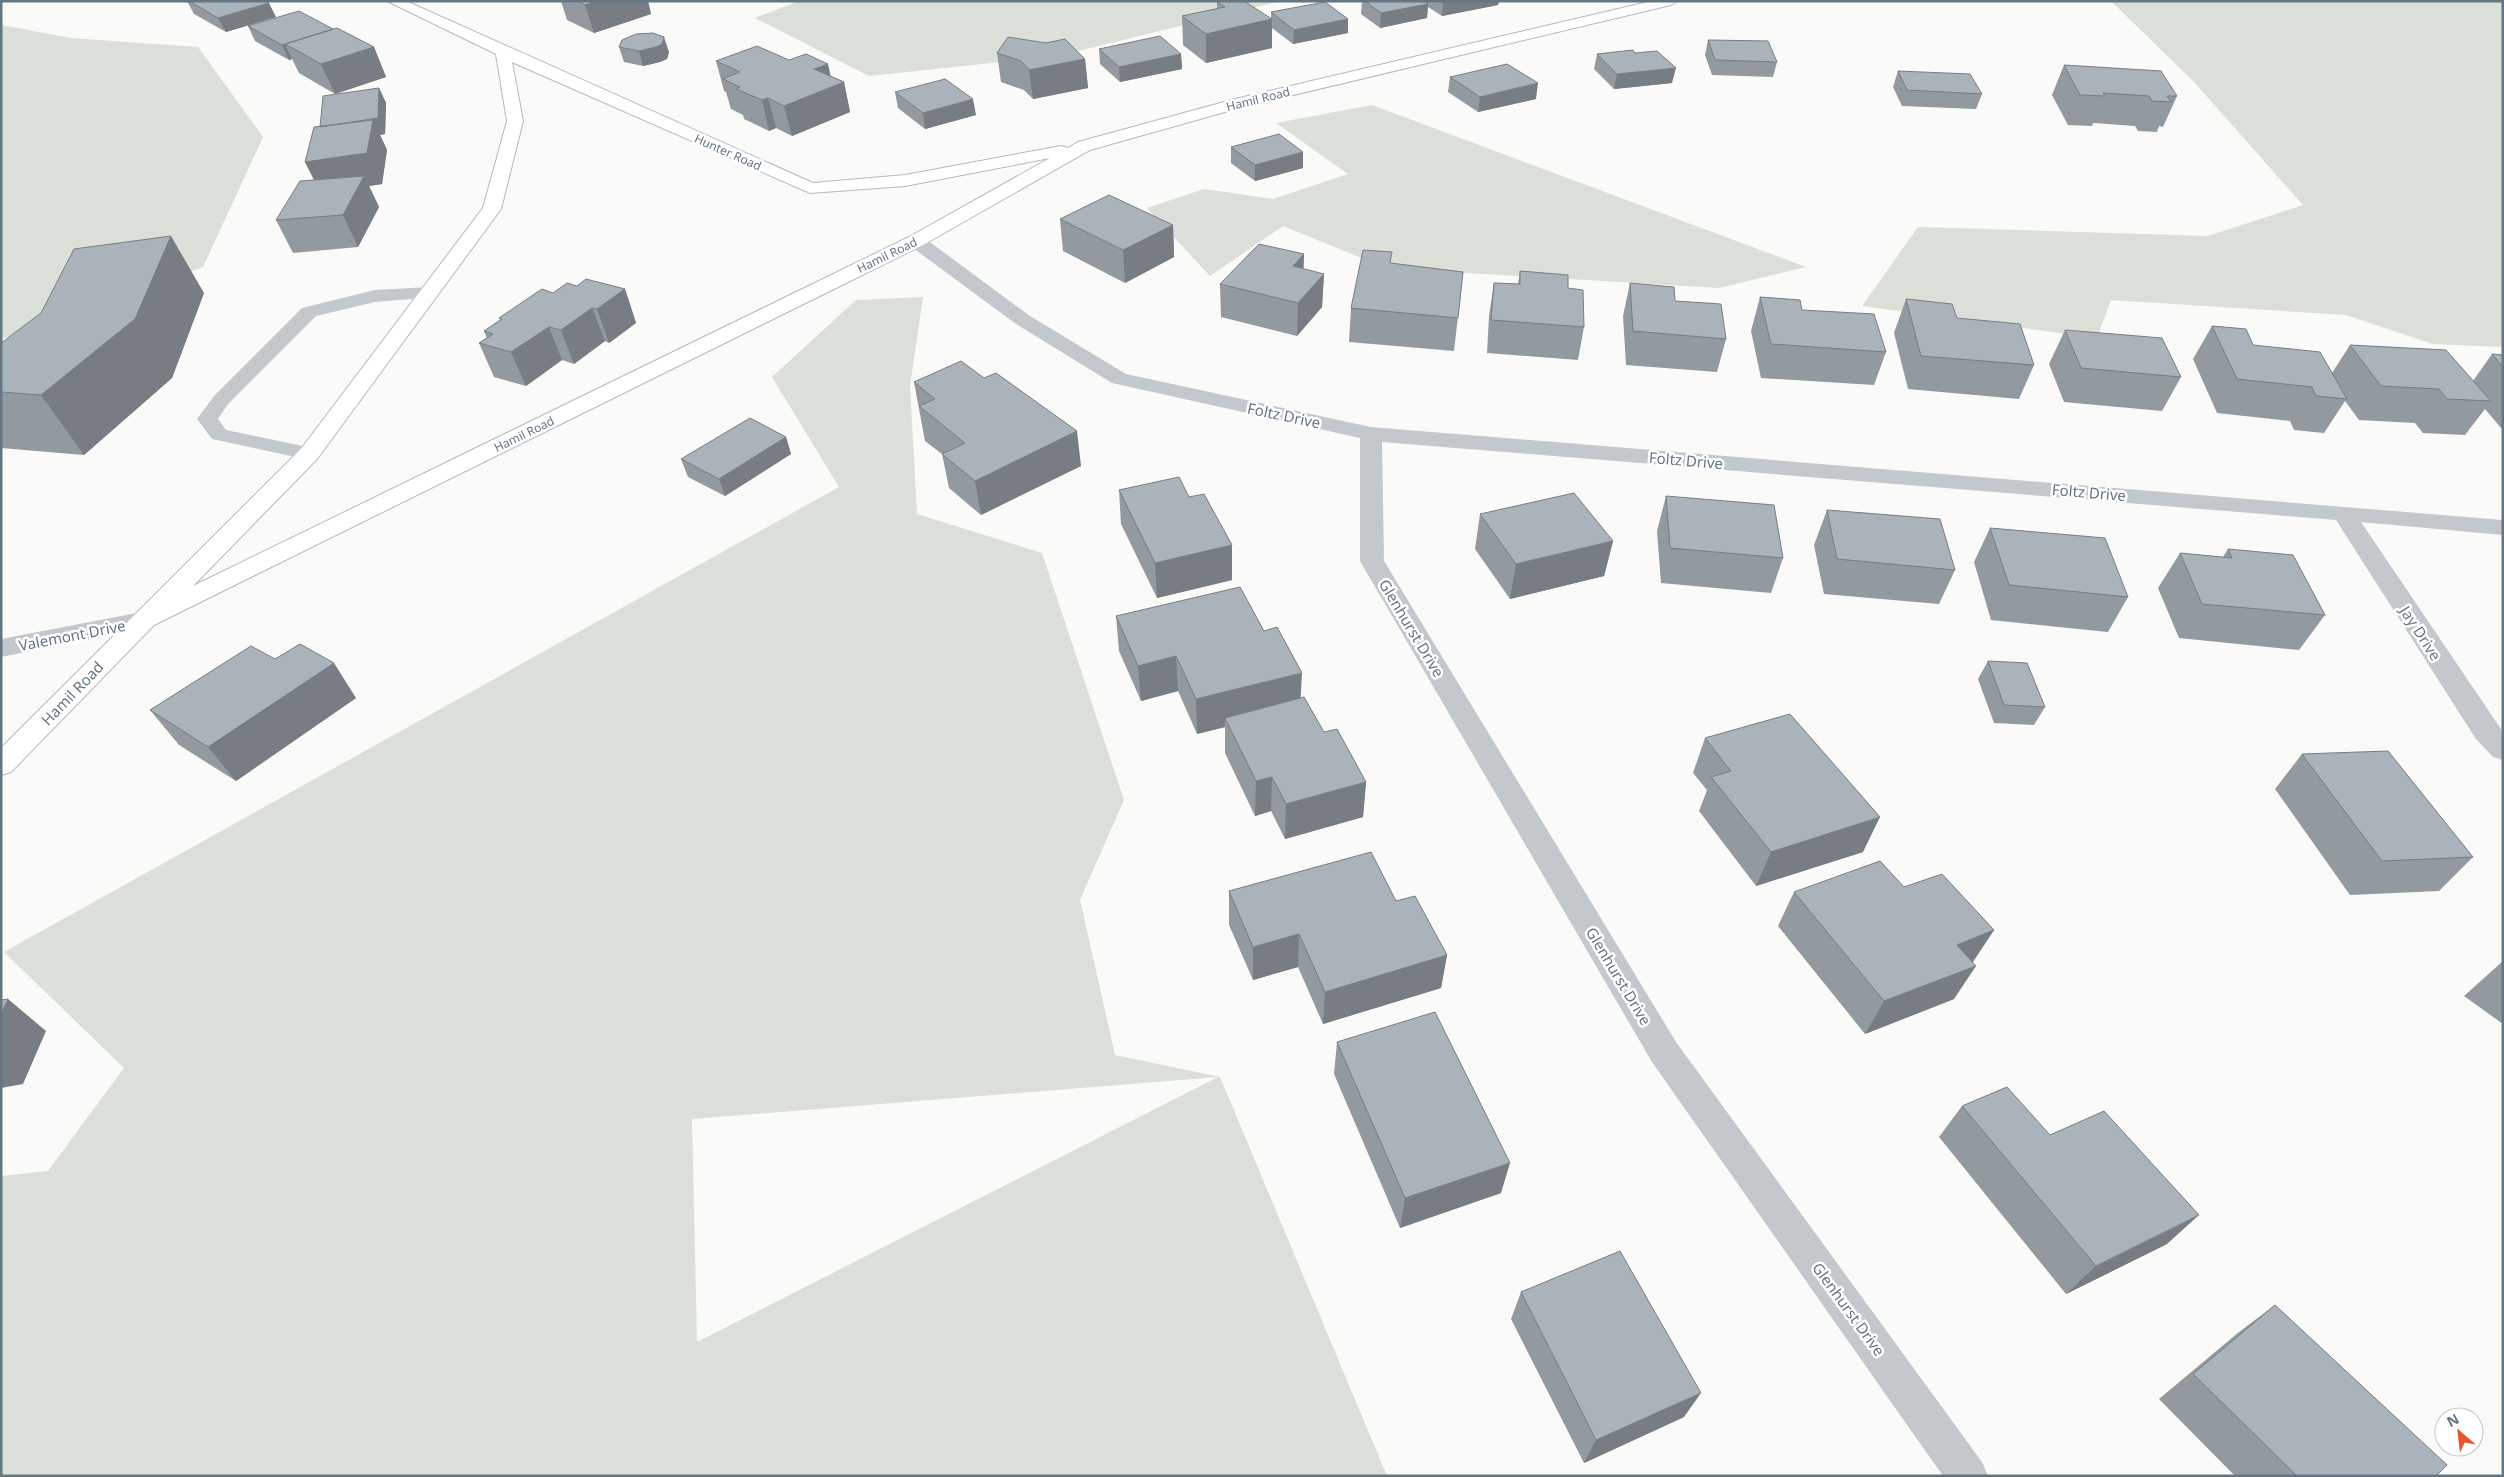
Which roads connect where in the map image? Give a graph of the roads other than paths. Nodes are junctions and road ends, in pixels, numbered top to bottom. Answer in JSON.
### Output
{"nodes":[{"id":1,"x":394,"y":1,"type":"edge"},
{"id":2,"x":1671,"y":1,"type":"edge"},
{"id":3,"x":503,"y":52,"type":"junction"},
{"id":4,"x":1084,"y":146,"type":"junction"},
{"id":5,"x":916,"y":241,"type":"junction"},
{"id":6,"x":429,"y":293,"type":"junction"},
{"id":7,"x":1371,"y":434,"type":"junction"},
{"id":8,"x":309,"y":454,"type":"junction"},
{"id":9,"x":2344,"y":513,"type":"junction"},
{"id":10,"x":2503,"y":528,"type":"edge"},
{"id":11,"x":142,"y":621,"type":"junction"},
{"id":12,"x":1,"y":648,"type":"edge"},
{"id":13,"x":2503,"y":750,"type":"edge"},
{"id":14,"x":1,"y":765,"type":"edge"},
{"id":15,"x":1968,"y":1476,"type":"edge"}],
"edges":[{"from":1,"to":3,"type":"street","name":"Hunter Road"},
{"from":2,"to":4,"type":"street","name":"Hamil Road"},
{"from":3,"to":4,"type":"street","name":"Hunter Road"},
{"from":3,"to":6,"type":"street","name":"Hamil Road"},
{"from":4,"to":5,"type":"street","name":"Hamil Road"},
{"from":5,"to":7,"type":"street","name":"Foltz Drive"},
{"from":5,"to":11,"type":"street","name":"Hamil Road"},
{"from":6,"to":8,"type":"street","name":"Hamil Road"},
{"from":6,"to":8,"type":"lane"},
{"from":7,"to":9,"type":"street","name":"Foltz Drive"},
{"from":7,"to":15,"type":"street","name":"Glenhurst Drive"},
{"from":8,"to":11,"type":"street","name":"Hamil Road"},
{"from":9,"to":10,"type":"street","name":"Foltz Drive"},
{"from":9,"to":13,"type":"street","name":"Jay Drive"},
{"from":11,"to":12,"type":"street","name":"Valemont Drive"},
{"from":11,"to":14,"type":"street","name":"Hamil Road"}]}
